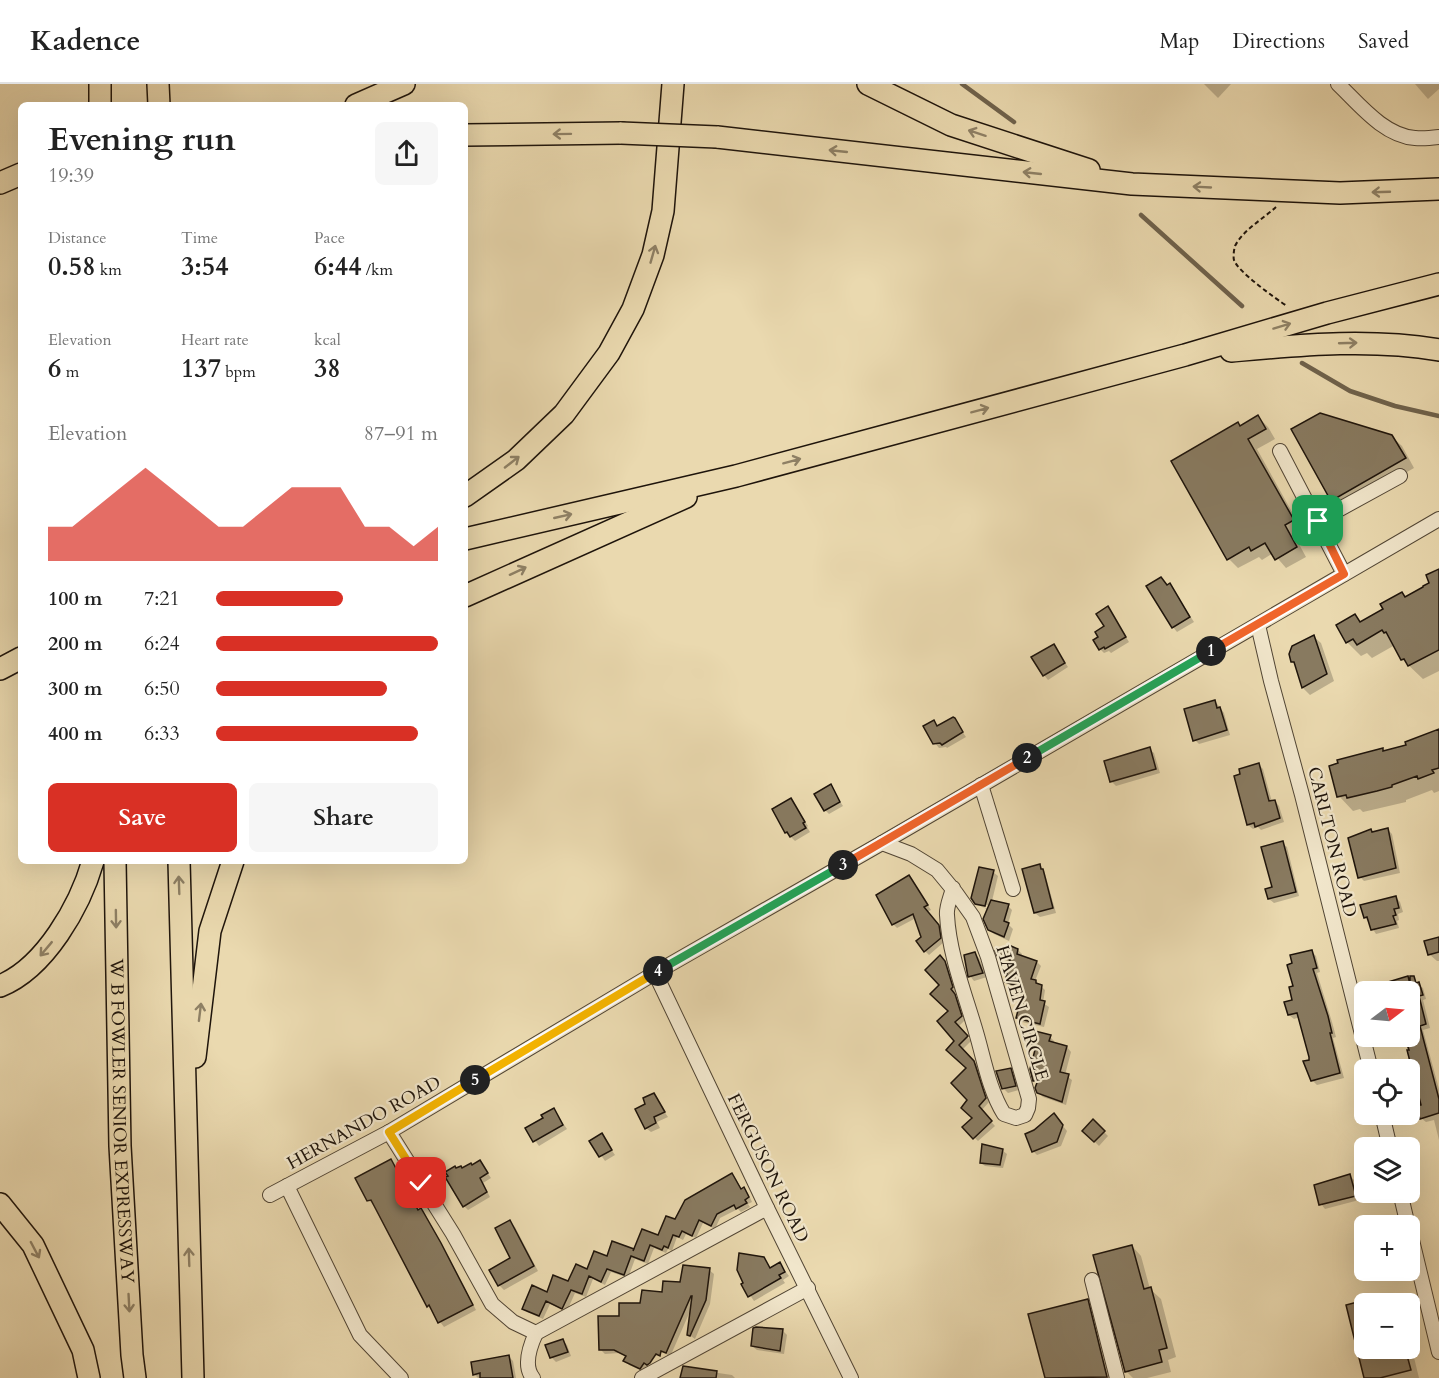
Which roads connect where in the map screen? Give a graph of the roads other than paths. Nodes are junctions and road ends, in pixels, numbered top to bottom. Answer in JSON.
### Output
{"nodes":[{"id":1,"x":100,"y":84,"type":"edge"},
{"id":2,"x":158,"y":84,"type":"edge"},
{"id":3,"x":404,"y":84,"type":"edge"},
{"id":4,"x":673,"y":84,"type":"edge"},
{"id":5,"x":868,"y":84,"type":"edge"},
{"id":6,"x":1338,"y":84,"type":"edge"},
{"id":7,"x":100,"y":102,"type":"edge"},
{"id":8,"x":159,"y":102,"type":"edge"},
{"id":9,"x":363,"y":102,"type":"edge"},
{"id":10,"x":468,"y":135,"type":"edge"},
{"id":11,"x":1439,"y":137,"type":"edge"},
{"id":12,"x":18,"y":175,"type":"edge"},
{"id":13,"x":18,"y":175,"type":"edge"},
{"id":14,"x":0,"y":178,"type":"edge"},
{"id":15,"x":0,"y":183,"type":"edge"},
{"id":16,"x":1132,"y":184,"type":"junction"},
{"id":17,"x":1439,"y":189,"type":"edge"},
{"id":18,"x":1439,"y":284,"type":"edge"},
{"id":19,"x":1439,"y":350,"type":"edge"},
{"id":20,"x":1185,"y":355,"type":"junction"},
{"id":21,"x":1280,"y":451,"type":"dead end"},
{"id":22,"x":736,"y":476,"type":"junction"},
{"id":23,"x":1400,"y":476,"type":"dead end"},
{"id":24,"x":468,"y":494,"type":"edge"},
{"id":25,"x":1439,"y":519,"type":"edge"},
{"id":26,"x":1318,"y":521,"type":"junction"},
{"id":27,"x":468,"y":538,"type":"edge"},
{"id":28,"x":1344,"y":574,"type":"junction"},
{"id":29,"x":468,"y":595,"type":"edge"},
{"id":30,"x":1258,"y":624,"type":"junction"},
{"id":31,"x":18,"y":653,"type":"edge"},
{"id":32,"x":0,"y":657,"type":"edge"},
{"id":33,"x":18,"y":660,"type":"edge"},
{"id":34,"x":0,"y":669,"type":"edge"},
{"id":35,"x":981,"y":785,"type":"junction"},
{"id":36,"x":882,"y":843,"type":"junction"},
{"id":37,"x":92,"y":864,"type":"edge"},
{"id":38,"x":115,"y":864,"type":"edge"},
{"id":39,"x":179,"y":864,"type":"edge"},
{"id":40,"x":232,"y":864,"type":"edge"},
{"id":41,"x":953,"y":888,"type":"junction"},
{"id":42,"x":1013,"y":889,"type":"dead end"},
{"id":43,"x":655,"y":973,"type":"junction"},
{"id":44,"x":0,"y":986,"type":"edge"},
{"id":45,"x":1368,"y":1059,"type":"edge"},
{"id":46,"x":389,"y":1132,"type":"junction"},
{"id":47,"x":286,"y":1186,"type":"junction"},
{"id":48,"x":270,"y":1195,"type":"dead end"},
{"id":49,"x":0,"y":1204,"type":"edge"},
{"id":50,"x":767,"y":1208,"type":"junction"},
{"id":51,"x":188,"y":1217,"type":"junction"},
{"id":52,"x":1420,"y":1273,"type":"edge"},
{"id":53,"x":1092,"y":1280,"type":"dead end"},
{"id":54,"x":808,"y":1288,"type":"junction"},
{"id":55,"x":536,"y":1333,"type":"junction"},
{"id":56,"x":1439,"y":1352,"type":"edge"},
{"id":57,"x":89,"y":1378,"type":"edge"},
{"id":58,"x":135,"y":1378,"type":"edge"},
{"id":59,"x":193,"y":1378,"type":"edge"},
{"id":60,"x":401,"y":1378,"type":"edge"},
{"id":61,"x":534,"y":1378,"type":"edge"},
{"id":62,"x":642,"y":1378,"type":"edge"},
{"id":63,"x":851,"y":1378,"type":"edge"},
{"id":64,"x":1117,"y":1378,"type":"edge"}],
"edges":[{"from":1,"to":7,"type":"highway"},
{"from":2,"to":8,"type":"highway"},
{"from":3,"to":9,"type":"highway"},
{"from":24,"to":4,"type":"highway","one_way":true},
{"from":16,"to":5,"type":"highway","one_way":true},
{"from":6,"to":11,"type":"street"},
{"from":16,"to":10,"type":"highway","one_way":true,"bridge":true},
{"from":12,"to":14,"type":"highway"},
{"from":13,"to":15,"type":"highway"},
{"from":17,"to":16,"type":"highway","one_way":true},
{"from":20,"to":18,"type":"highway","one_way":true},
{"from":20,"to":19,"type":"highway","one_way":true},
{"from":22,"to":20,"type":"highway","one_way":true},
{"from":21,"to":26,"type":"street"},
{"from":27,"to":22,"type":"highway","one_way":true},
{"from":29,"to":22,"type":"highway","one_way":true},
{"from":23,"to":26,"type":"street"},
{"from":25,"to":28,"type":"street","name":"HERNANDO ROAD"},
{"from":26,"to":28,"type":"street"},
{"from":28,"to":30,"type":"street","name":"HERNANDO ROAD"},
{"from":30,"to":35,"type":"street","name":"HERNANDO ROAD"},
{"from":30,"to":45,"type":"street","name":"CARLTON ROAD"},
{"from":31,"to":32,"type":"highway"},
{"from":33,"to":34,"type":"highway"},
{"from":35,"to":36,"type":"street","name":"HERNANDO ROAD"},
{"from":35,"to":42,"type":"street"},
{"from":36,"to":41,"type":"street","name":"HAVEN CIRCLE"},
{"from":36,"to":43,"type":"street","name":"HERNANDO ROAD"},
{"from":37,"to":44,"type":"highway","one_way":true},
{"from":38,"to":58,"type":"highway","name":"W B FOWLER SENIOR EXPRESSWAY","one_way":true},
{"from":51,"to":39,"type":"highway","one_way":true},
{"from":51,"to":40,"type":"highway","one_way":true},
{"from":41,"to":41,"type":"street","name":"HAVEN CIRCLE"},
{"from":43,"to":46,"type":"street","name":"HERNANDO ROAD"},
{"from":43,"to":50,"type":"street","name":"FERGUSON ROAD"},
{"from":46,"to":47,"type":"street","name":"HERNANDO ROAD"},
{"from":46,"to":55,"type":"street"},
{"from":47,"to":48,"type":"street","name":"HERNANDO ROAD"},
{"from":47,"to":60,"type":"street"},
{"from":49,"to":57,"type":"highway","one_way":true},
{"from":50,"to":54,"type":"street","name":"FERGUSON ROAD"},
{"from":50,"to":55,"type":"street"},
{"from":59,"to":51,"type":"highway","one_way":true},
{"from":52,"to":56,"type":"street"},
{"from":53,"to":64,"type":"street"},
{"from":54,"to":62,"type":"street"},
{"from":54,"to":63,"type":"street","name":"FERGUSON ROAD"},
{"from":55,"to":61,"type":"street"}]}
